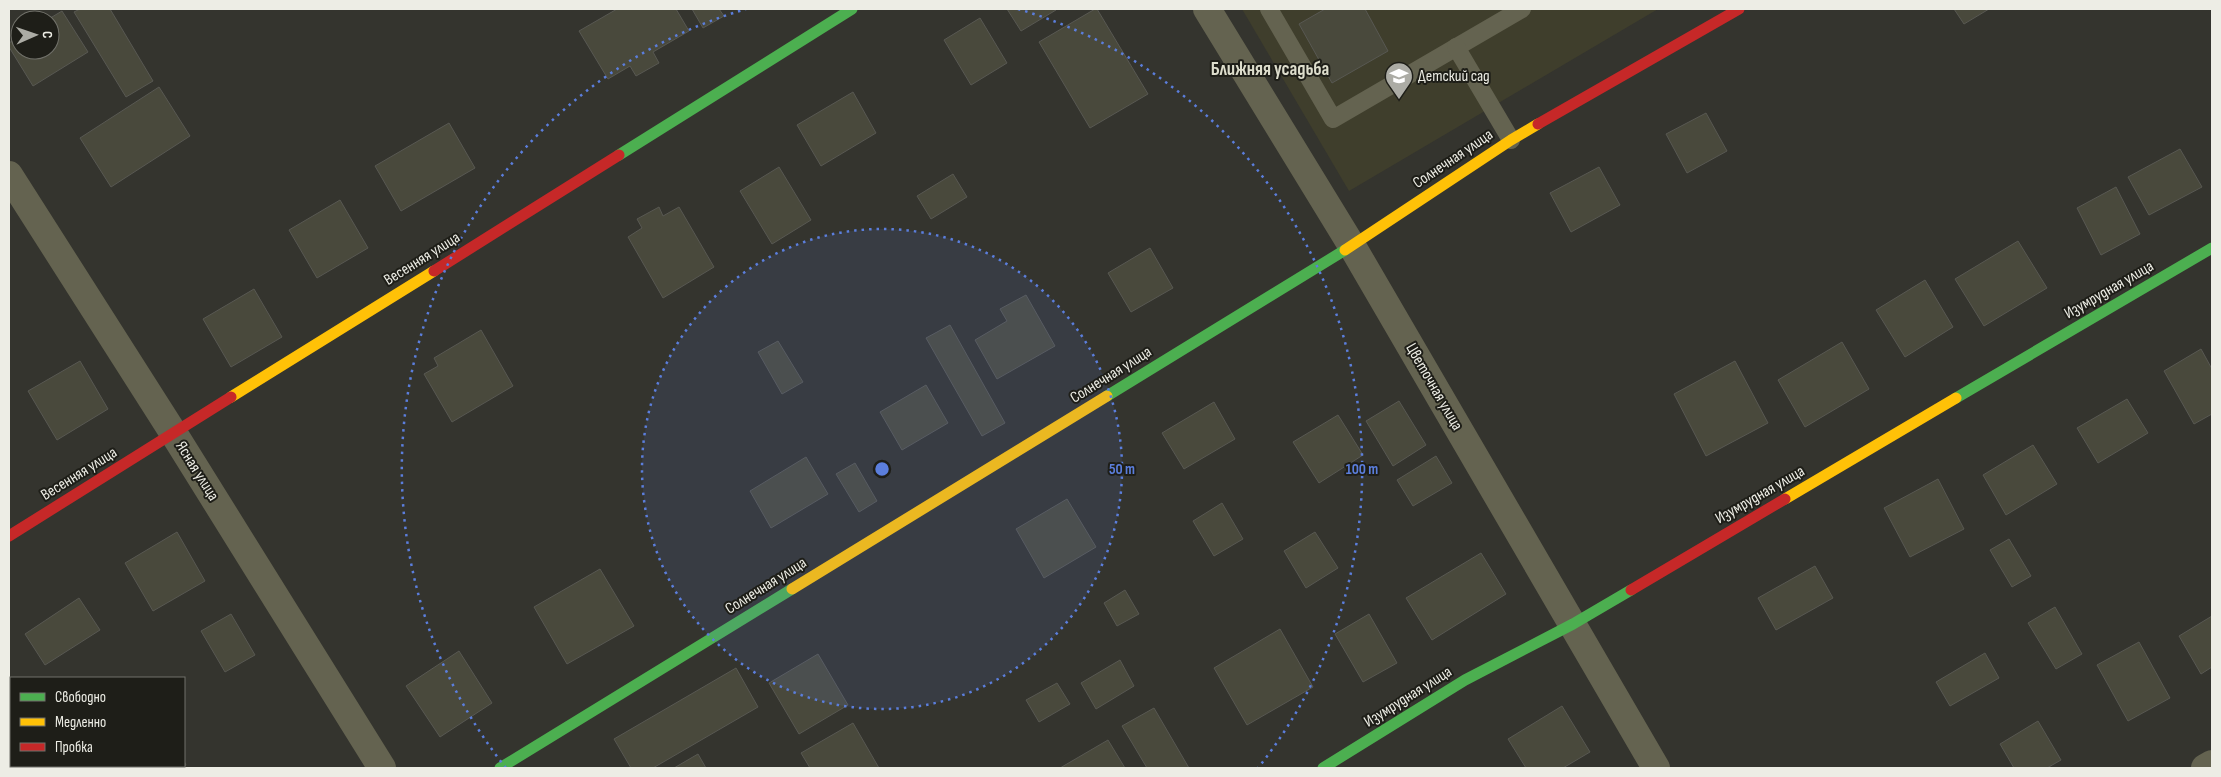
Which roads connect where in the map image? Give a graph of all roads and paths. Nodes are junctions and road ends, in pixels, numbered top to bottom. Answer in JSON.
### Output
{"nodes":[{"id":1,"x":852,"y":9,"type":"edge"},
{"id":2,"x":1207,"y":9,"type":"edge"},
{"id":3,"x":1269,"y":9,"type":"edge"},
{"id":4,"x":1522,"y":9,"type":"edge"},
{"id":5,"x":1739,"y":9,"type":"edge"},
{"id":6,"x":1456,"y":48,"type":"junction"},
{"id":7,"x":1511,"y":140,"type":"junction"},
{"id":8,"x":9,"y":175,"type":"edge"},
{"id":9,"x":1352,"y":246,"type":"junction"},
{"id":10,"x":2212,"y":248,"type":"edge"},
{"id":11,"x":174,"y":434,"type":"junction"},
{"id":12,"x":9,"y":536,"type":"edge"},
{"id":13,"x":1573,"y":624,"type":"junction"},
{"id":14,"x":2212,"y":764,"type":"edge"},
{"id":15,"x":382,"y":768,"type":"edge"},
{"id":16,"x":500,"y":768,"type":"edge"},
{"id":17,"x":1323,"y":768,"type":"edge"},
{"id":18,"x":1656,"y":768,"type":"edge"},
{"id":19,"x":2205,"y":768,"type":"edge"}],
"edges":[{"from":1,"to":11,"type":"street","name":"Весенняя улица"},
{"from":2,"to":9,"type":"street","name":"Цветочная улица"},
{"from":3,"to":6,"type":"lane"},
{"from":4,"to":6,"type":"lane"},
{"from":5,"to":7,"type":"street","name":"Солнечная улица"},
{"from":6,"to":7,"type":"lane"},
{"from":7,"to":9,"type":"street","name":"Солнечная улица"},
{"from":8,"to":11,"type":"street","name":"Ясная улица"},
{"from":9,"to":13,"type":"street","name":"Цветочная улица"},
{"from":9,"to":16,"type":"street","name":"Солнечная улица"},
{"from":10,"to":13,"type":"street","name":"Изумрудная улица"},
{"from":11,"to":12,"type":"street","name":"Весенняя улица"},
{"from":11,"to":15,"type":"street","name":"Ясная улица"},
{"from":13,"to":17,"type":"street","name":"Изумрудная улица"},
{"from":13,"to":18,"type":"street","name":"Цветочная улица"},
{"from":14,"to":19,"type":"street"}]}
